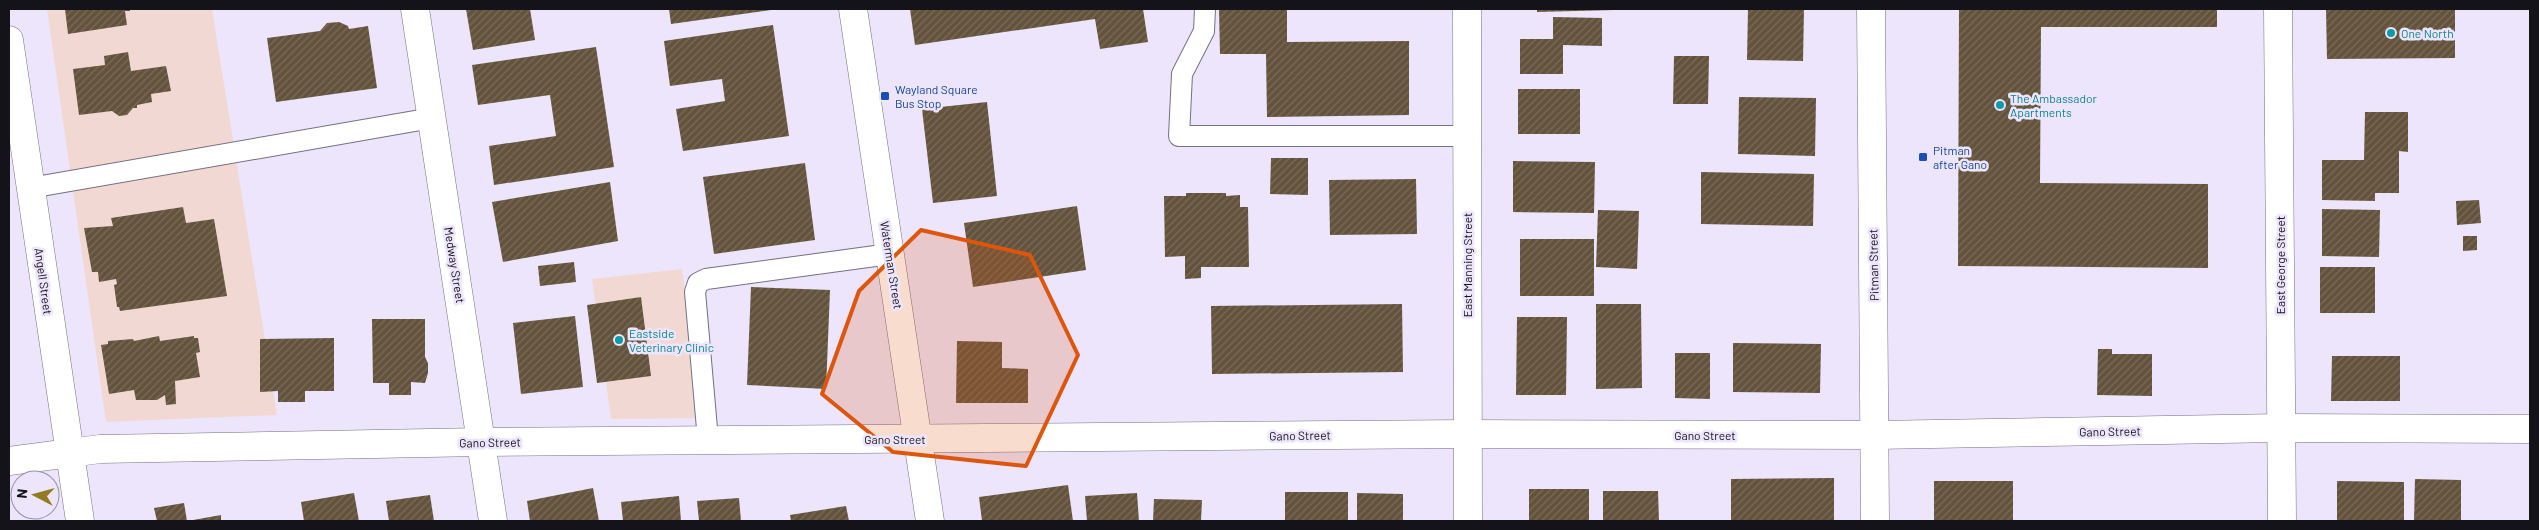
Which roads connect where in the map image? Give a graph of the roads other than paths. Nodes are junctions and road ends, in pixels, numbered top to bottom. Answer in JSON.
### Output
{"nodes":[{"id":1,"x":416,"y":9,"type":"edge"},
{"id":2,"x":853,"y":9,"type":"edge"},
{"id":3,"x":1205,"y":9,"type":"edge"},
{"id":4,"x":1467,"y":9,"type":"edge"},
{"id":5,"x":1871,"y":9,"type":"edge"},
{"id":6,"x":2278,"y":9,"type":"edge"},
{"id":7,"x":9,"y":40,"type":"edge"},
{"id":8,"x":12,"y":84,"type":"edge"},
{"id":9,"x":432,"y":118,"type":"junction"},
{"id":10,"x":1468,"y":136,"type":"junction"},
{"id":11,"x":30,"y":188,"type":"junction"},
{"id":12,"x":890,"y":254,"type":"junction"},
{"id":13,"x":2281,"y":428,"type":"junction"},
{"id":14,"x":2530,"y":429,"type":"edge"},
{"id":15,"x":1466,"y":434,"type":"junction"},
{"id":16,"x":1875,"y":436,"type":"junction"},
{"id":17,"x":918,"y":439,"type":"junction"},
{"id":18,"x":708,"y":440,"type":"junction"},
{"id":19,"x":482,"y":442,"type":"junction"},
{"id":20,"x":70,"y":453,"type":"junction"},
{"id":21,"x":9,"y":461,"type":"edge"},
{"id":22,"x":80,"y":521,"type":"edge"},
{"id":23,"x":493,"y":521,"type":"edge"},
{"id":24,"x":930,"y":521,"type":"edge"},
{"id":25,"x":1468,"y":521,"type":"edge"},
{"id":26,"x":1876,"y":521,"type":"edge"},
{"id":27,"x":2282,"y":521,"type":"edge"}],
"edges":[{"from":1,"to":9,"type":"main road","name":"Medway Street"},
{"from":2,"to":12,"type":"main road","name":"Waterman Street"},
{"from":3,"to":10,"type":"lane"},
{"from":4,"to":10,"type":"main road","name":"East Manning Street"},
{"from":5,"to":16,"type":"main road","name":"Pitman Street"},
{"from":6,"to":13,"type":"main road","name":"East George Street"},
{"from":7,"to":8,"type":"main road","name":"Angell Street"},
{"from":8,"to":11,"type":"main road","name":"Angell Street"},
{"from":9,"to":11,"type":"lane"},
{"from":9,"to":19,"type":"main road","name":"Medway Street"},
{"from":10,"to":15,"type":"main road","name":"East Manning Street"},
{"from":11,"to":20,"type":"main road","name":"Angell Street"},
{"from":12,"to":17,"type":"main road","name":"Waterman Street"},
{"from":12,"to":18,"type":"lane"},
{"from":13,"to":14,"type":"main road","name":"Gano Street"},
{"from":13,"to":16,"type":"main road","name":"Gano Street"},
{"from":13,"to":27,"type":"main road","name":"East George Street"},
{"from":15,"to":16,"type":"main road","name":"Gano Street"},
{"from":15,"to":17,"type":"main road","name":"Gano Street"},
{"from":15,"to":25,"type":"main road","name":"East Manning Street"},
{"from":16,"to":26,"type":"main road","name":"Pitman Street"},
{"from":17,"to":18,"type":"main road","name":"Gano Street"},
{"from":17,"to":24,"type":"main road","name":"Waterman Street"},
{"from":18,"to":19,"type":"main road","name":"Gano Street"},
{"from":19,"to":20,"type":"main road","name":"Gano Street"},
{"from":19,"to":23,"type":"main road","name":"Medway Street"},
{"from":20,"to":21,"type":"main road","name":"Gano Street"},
{"from":20,"to":22,"type":"main road","name":"Angell Street"}]}
